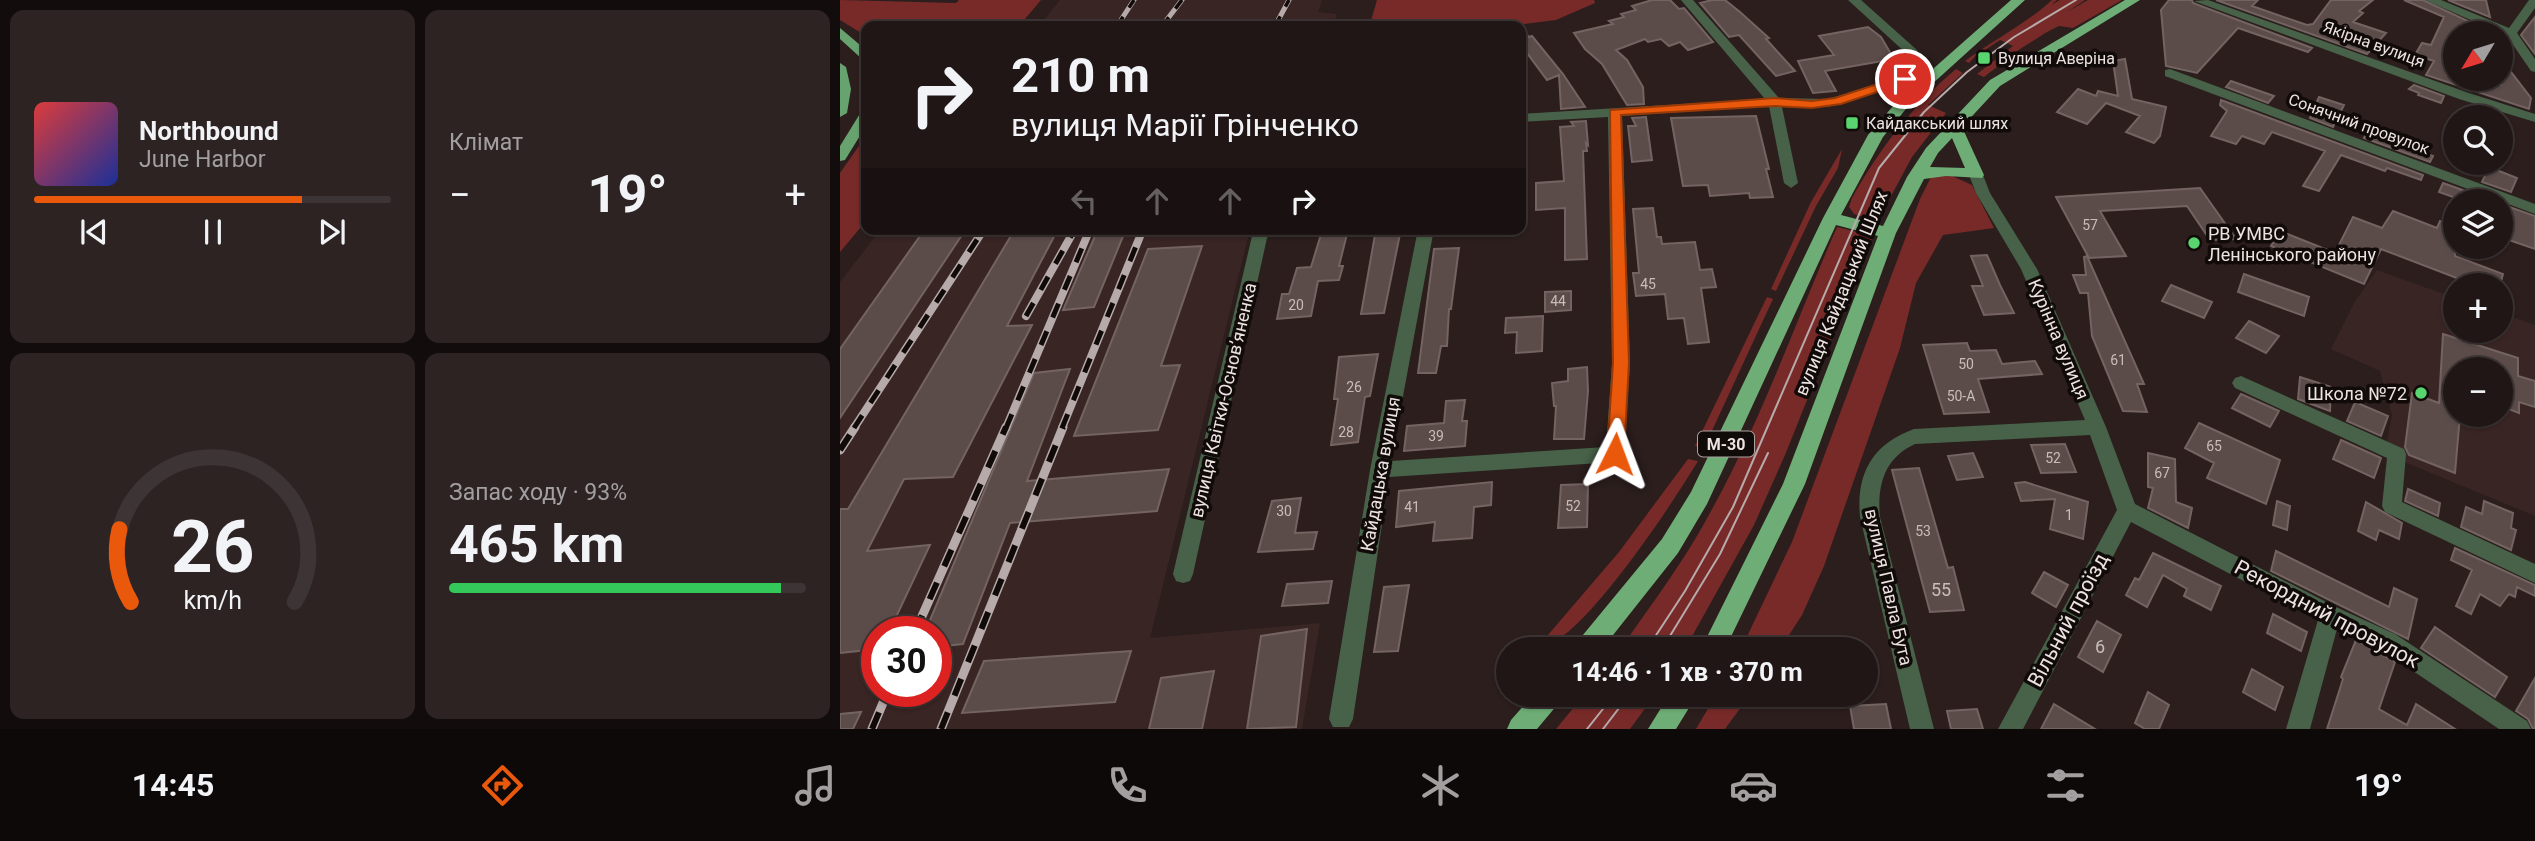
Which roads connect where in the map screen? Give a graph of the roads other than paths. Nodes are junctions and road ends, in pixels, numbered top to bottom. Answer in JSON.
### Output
{"nodes":[{"id":1,"x":1687,"y":0,"type":"edge"},
{"id":2,"x":1854,"y":0,"type":"edge"},
{"id":3,"x":2019,"y":0,"type":"edge"},
{"id":4,"x":2134,"y":0,"type":"edge"},
{"id":5,"x":2431,"y":0,"type":"edge"},
{"id":6,"x":2535,"y":0,"type":"edge"},
{"id":7,"x":2200,"y":1,"type":"edge"},
{"id":8,"x":2482,"y":21,"type":"edge"},
{"id":9,"x":2513,"y":30,"type":"edge"},
{"id":10,"x":840,"y":32,"type":"edge"},
{"id":11,"x":2513,"y":36,"type":"edge"},
{"id":12,"x":861,"y":52,"type":"edge"},
{"id":13,"x":840,"y":67,"type":"edge"},
{"id":14,"x":2535,"y":68,"type":"edge"},
{"id":15,"x":2170,"y":73,"type":"dead end"},
{"id":16,"x":1924,"y":84,"type":"junction"},
{"id":17,"x":1775,"y":102,"type":"junction"},
{"id":18,"x":1615,"y":112,"type":"junction"},
{"id":19,"x":840,"y":113,"type":"edge"},
{"id":20,"x":1526,"y":118,"type":"edge"},
{"id":21,"x":2535,"y":118,"type":"edge"},
{"id":22,"x":861,"y":124,"type":"edge"},
{"id":23,"x":1954,"y":125,"type":"junction"},
{"id":24,"x":840,"y":157,"type":"edge"},
{"id":25,"x":1976,"y":175,"type":"junction"},
{"id":26,"x":1915,"y":177,"type":"junction"},
{"id":27,"x":1791,"y":183,"type":"dead end"},
{"id":28,"x":2535,"y":209,"type":"edge"},
{"id":29,"x":1831,"y":218,"type":"junction"},
{"id":30,"x":1888,"y":233,"type":"junction"},
{"id":31,"x":1261,"y":235,"type":"edge"},
{"id":32,"x":1425,"y":235,"type":"edge"},
{"id":33,"x":2241,"y":383,"type":"dead end"},
{"id":34,"x":2097,"y":427,"type":"junction"},
{"id":35,"x":1380,"y":470,"type":"junction"},
{"id":36,"x":2127,"y":510,"type":"junction"},
{"id":37,"x":1183,"y":574,"type":"dead end"},
{"id":38,"x":2535,"y":574,"type":"edge"},
{"id":39,"x":2330,"y":615,"type":"junction"},
{"id":40,"x":1597,"y":637,"type":"edge"},
{"id":41,"x":1719,"y":637,"type":"edge"},
{"id":42,"x":1539,"y":707,"type":"edge"},
{"id":43,"x":1676,"y":707,"type":"edge"},
{"id":44,"x":1340,"y":719,"type":"dead end"},
{"id":45,"x":1520,"y":729,"type":"edge"},
{"id":46,"x":1661,"y":729,"type":"edge"},
{"id":47,"x":1922,"y":729,"type":"edge"},
{"id":48,"x":2010,"y":729,"type":"edge"},
{"id":49,"x":2298,"y":729,"type":"edge"},
{"id":50,"x":2519,"y":729,"type":"edge"}],
"edges":[{"from":1,"to":17,"type":"street"},
{"from":2,"to":16,"type":"street"},
{"from":3,"to":16,"type":"highway","name":"вулиця Кайдацький Шлях","number":"М-30"},
{"from":4,"to":23,"type":"highway","name":"вулиця Кайдацький Шлях"},
{"from":5,"to":8,"type":"street"},
{"from":6,"to":9,"type":"street"},
{"from":7,"to":21,"type":"street","name":"Якірна вулиця"},
{"from":10,"to":12,"type":"main road"},
{"from":11,"to":14,"type":"street"},
{"from":13,"to":19,"type":"main road"},
{"from":15,"to":28,"type":"street","name":"Сонячний провулок"},
{"from":16,"to":17,"type":"street"},
{"from":16,"to":29,"type":"highway","name":"вулиця Кайдацький Шлях","number":"М-30"},
{"from":17,"to":18,"type":"street"},
{"from":17,"to":27,"type":"street"},
{"from":18,"to":20,"type":"street"},
{"from":18,"to":35,"type":"street"},
{"from":22,"to":24,"type":"main road"},
{"from":23,"to":25,"type":"highway"},
{"from":23,"to":26,"type":"highway","name":"вулиця Кайдацький Шлях"},
{"from":25,"to":26,"type":"highway"},
{"from":25,"to":34,"type":"street","name":"Курінна вулиця"},
{"from":26,"to":30,"type":"highway","name":"вулиця Кайдацький Шлях"},
{"from":29,"to":30,"type":"highway"},
{"from":29,"to":40,"type":"highway","name":"вулиця Кайдацький Шлях","number":"М-30"},
{"from":30,"to":41,"type":"highway","name":"вулиця Кайдацький Шлях"},
{"from":31,"to":37,"type":"street","name":"вулиця Квітки-Основʼяненка"},
{"from":32,"to":35,"type":"street","name":"Кайдацька вулиця"},
{"from":33,"to":38,"type":"street"},
{"from":34,"to":36,"type":"street","name":"Курінна вулиця"},
{"from":34,"to":47,"type":"street","name":"вулиця Павла Бута"},
{"from":35,"to":44,"type":"street","name":"Кайдацька вулиця"},
{"from":36,"to":39,"type":"street","name":"Рекордний провулок"},
{"from":36,"to":48,"type":"street","name":"Вільний проїзд"},
{"from":39,"to":49,"type":"street"},
{"from":39,"to":50,"type":"street","name":"Рекордний провулок"},
{"from":42,"to":45,"type":"highway"},
{"from":43,"to":46,"type":"highway"}]}
